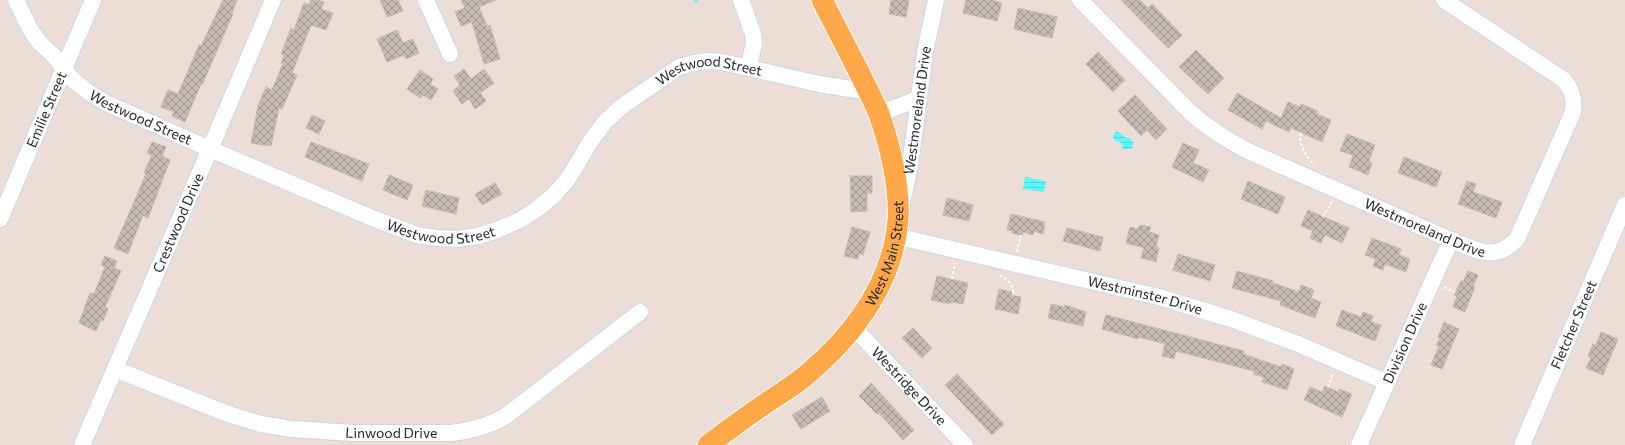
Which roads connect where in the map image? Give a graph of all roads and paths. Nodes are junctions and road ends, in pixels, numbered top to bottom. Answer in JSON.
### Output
{"nodes":[{"id":1,"x":16,"y":0,"type":"edge"},
{"id":2,"x":93,"y":0,"type":"edge"},
{"id":3,"x":273,"y":0,"type":"edge"},
{"id":4,"x":426,"y":0,"type":"edge"},
{"id":5,"x":741,"y":0,"type":"edge"},
{"id":6,"x":822,"y":0,"type":"edge"},
{"id":7,"x":936,"y":0,"type":"edge"},
{"id":8,"x":1080,"y":0,"type":"edge"},
{"id":9,"x":1444,"y":0,"type":"edge"},
{"id":10,"x":450,"y":54,"type":"dead end"},
{"id":11,"x":748,"y":68,"type":"junction"},
{"id":12,"x":64,"y":70,"type":"junction"},
{"id":13,"x":869,"y":92,"type":"junction"},
{"id":14,"x":918,"y":99,"type":"junction"},
{"id":15,"x":879,"y":114,"type":"junction"},
{"id":16,"x":1301,"y":133,"type":"dead end"},
{"id":17,"x":210,"y":150,"type":"junction"},
{"id":18,"x":1318,"y":170,"type":"dead end"},
{"id":19,"x":1339,"y":191,"type":"junction"},
{"id":20,"x":5,"y":192,"type":"edge"},
{"id":21,"x":1625,"y":205,"type":"edge"},
{"id":22,"x":1323,"y":216,"type":"dead end"},
{"id":23,"x":0,"y":219,"type":"edge"},
{"id":24,"x":897,"y":228,"type":"junction"},
{"id":25,"x":1620,"y":233,"type":"edge"},
{"id":26,"x":1021,"y":235,"type":"dead end"},
{"id":27,"x":1451,"y":240,"type":"junction"},
{"id":28,"x":1014,"y":263,"type":"junction"},
{"id":29,"x":995,"y":273,"type":"dead end"},
{"id":30,"x":1013,"y":295,"type":"dead end"},
{"id":31,"x":640,"y":312,"type":"dead end"},
{"id":32,"x":854,"y":328,"type":"junction"},
{"id":33,"x":115,"y":369,"type":"junction"},
{"id":34,"x":1386,"y":382,"type":"junction"},
{"id":35,"x":82,"y":445,"type":"edge"},
{"id":36,"x":708,"y":445,"type":"edge"},
{"id":37,"x":965,"y":445,"type":"edge"},
{"id":38,"x":1359,"y":445,"type":"edge"},
{"id":39,"x":1522,"y":445,"type":"edge"}],
"edges":[{"from":1,"to":12,"type":"street","name":"Westwood Street"},
{"from":2,"to":12,"type":"street","name":"Emilie Street"},
{"from":3,"to":17,"type":"street","name":"Crestwood Drive"},
{"from":4,"to":10,"type":"street"},
{"from":5,"to":11,"type":"street"},
{"from":6,"to":13,"type":"main road","name":"West Main Street"},
{"from":7,"to":14,"type":"street","name":"Westmoreland Drive"},
{"from":8,"to":19,"type":"street","name":"Westmoreland Drive"},
{"from":9,"to":27,"type":"street","name":"Westmoreland Drive"},
{"from":11,"to":13,"type":"street","name":"Westwood Street"},
{"from":11,"to":17,"type":"street","name":"Westwood Street"},
{"from":12,"to":17,"type":"street","name":"Westwood Street"},
{"from":12,"to":20,"type":"street","name":"Emilie Street"},
{"from":13,"to":15,"type":"main road","name":"West Main Street"},
{"from":14,"to":15,"type":"street"},
{"from":14,"to":24,"type":"street","name":"Westmoreland Drive"},
{"from":15,"to":24,"type":"main road","name":"West Main Street"},
{"from":16,"to":18,"type":"path"},
{"from":17,"to":33,"type":"street","name":"Crestwood Drive"},
{"from":19,"to":22,"type":"path"},
{"from":19,"to":27,"type":"street","name":"Westmoreland Drive"},
{"from":20,"to":23,"type":"street","name":"Emilie Street"},
{"from":21,"to":25,"type":"street","name":"Fletcher Street"},
{"from":24,"to":28,"type":"street","name":"Westminster Drive"},
{"from":24,"to":32,"type":"main road","name":"West Main Street"},
{"from":25,"to":39,"type":"street","name":"Fletcher Street"},
{"from":26,"to":28,"type":"path"},
{"from":27,"to":34,"type":"street","name":"Division Drive"},
{"from":28,"to":34,"type":"street","name":"Westminster Drive"},
{"from":29,"to":30,"type":"path"},
{"from":31,"to":33,"type":"street","name":"Linwood Drive"},
{"from":32,"to":36,"type":"main road","name":"West Main Street"},
{"from":32,"to":37,"type":"street","name":"Westridge Drive"},
{"from":33,"to":35,"type":"street","name":"Crestwood Drive"},
{"from":34,"to":38,"type":"street","name":"Division Drive"}]}
